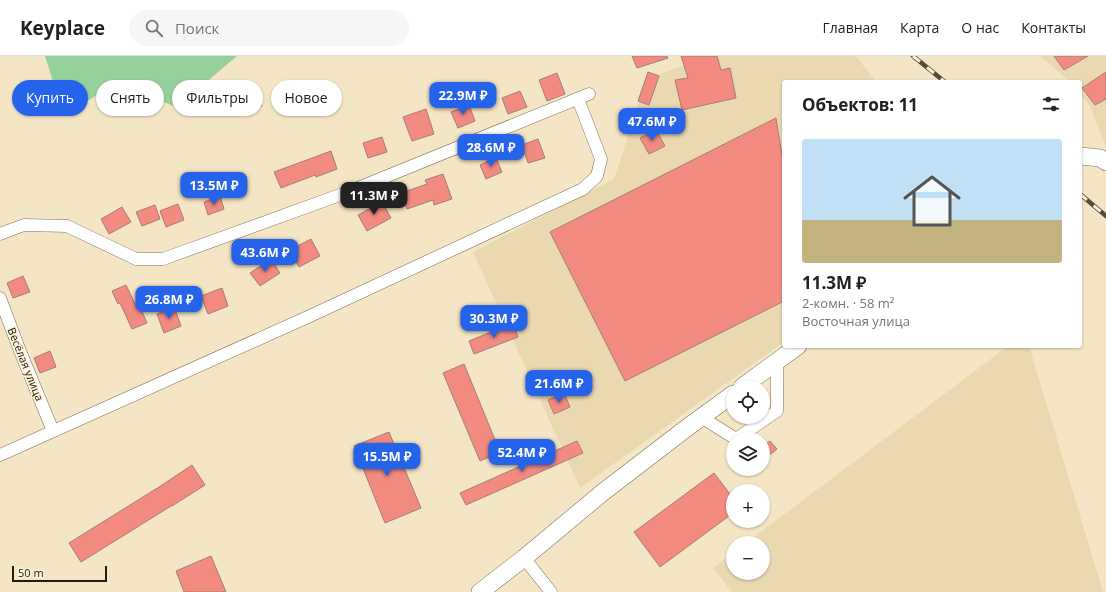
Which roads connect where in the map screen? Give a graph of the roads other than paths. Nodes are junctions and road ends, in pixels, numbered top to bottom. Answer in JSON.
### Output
{"nodes":[{"id":1,"x":589,"y":94,"type":"dead end"},
{"id":2,"x":578,"y":99,"type":"junction"},
{"id":3,"x":1082,"y":156,"type":"edge"},
{"id":4,"x":1106,"y":162,"type":"edge"},
{"id":5,"x":0,"y":234,"type":"edge"},
{"id":6,"x":0,"y":298,"type":"edge"},
{"id":7,"x":795,"y":348,"type":"edge"},
{"id":8,"x":777,"y":361,"type":"junction"},
{"id":9,"x":751,"y":380,"type":"edge"},
{"id":10,"x":726,"y":399,"type":"edge"},
{"id":11,"x":701,"y":417,"type":"junction"},
{"id":12,"x":53,"y":431,"type":"junction"},
{"id":13,"x":0,"y":454,"type":"edge"},
{"id":14,"x":524,"y":558,"type":"junction"},
{"id":15,"x":480,"y":592,"type":"edge"},
{"id":16,"x":551,"y":592,"type":"edge"}],
"edges":[{"from":1,"to":2,"type":"street"},
{"from":2,"to":5,"type":"street"},
{"from":2,"to":12,"type":"street"},
{"from":3,"to":4,"type":"main road"},
{"from":6,"to":12,"type":"street","name":"Весёлая улица"},
{"from":7,"to":8,"type":"main road"},
{"from":8,"to":9,"type":"main road"},
{"from":8,"to":11,"type":"street"},
{"from":10,"to":11,"type":"main road"},
{"from":11,"to":14,"type":"main road"},
{"from":12,"to":13,"type":"street"},
{"from":14,"to":15,"type":"main road"},
{"from":14,"to":16,"type":"street"}]}
